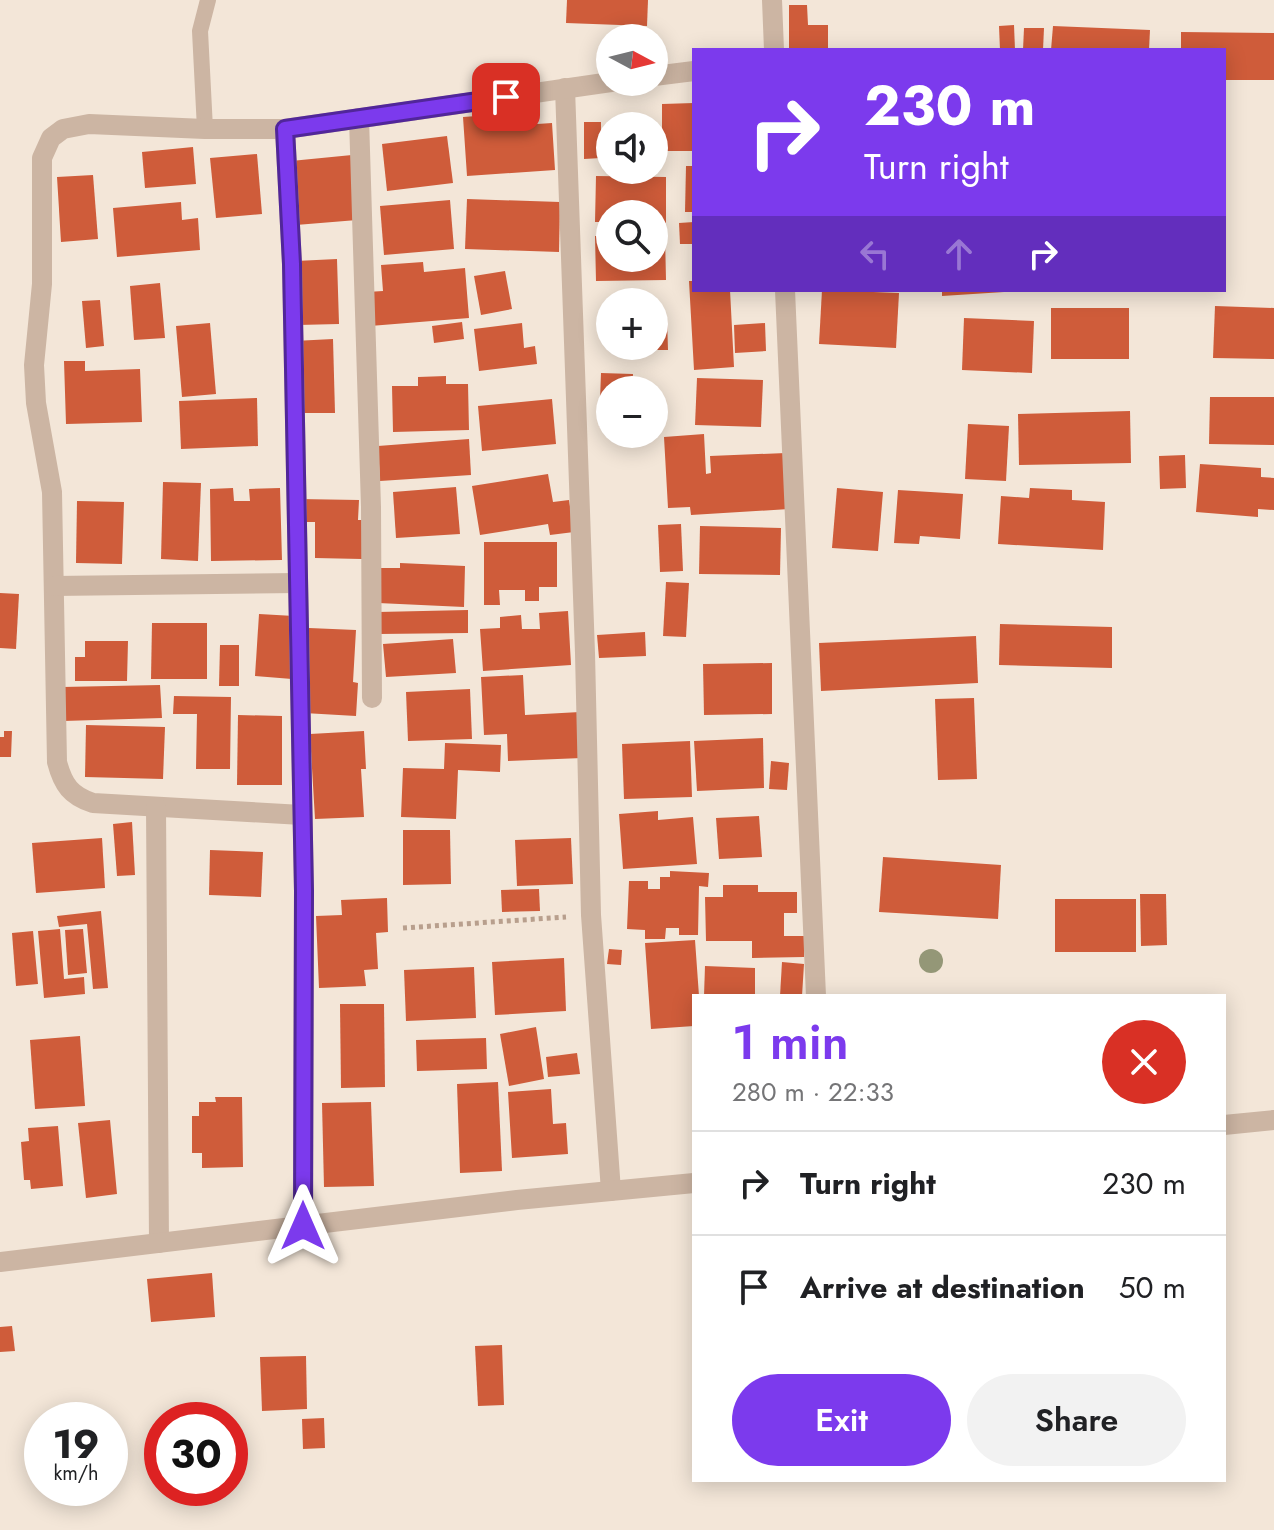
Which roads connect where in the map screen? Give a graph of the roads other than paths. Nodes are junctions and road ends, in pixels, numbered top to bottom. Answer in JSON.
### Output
{"nodes":[{"id":1,"x":208,"y":0,"type":"edge"},
{"id":2,"x":772,"y":0,"type":"edge"},
{"id":3,"x":774,"y":48,"type":"edge"},
{"id":4,"x":692,"y":71,"type":"edge"},
{"id":5,"x":668,"y":74,"type":"edge"},
{"id":6,"x":596,"y":84,"type":"edge"},
{"id":7,"x":565,"y":88,"type":"junction"},
{"id":8,"x":359,"y":118,"type":"junction"},
{"id":9,"x":205,"y":129,"type":"junction"},
{"id":10,"x":285,"y":129,"type":"junction"},
{"id":11,"x":785,"y":292,"type":"edge"},
{"id":12,"x":297,"y":583,"type":"junction"},
{"id":13,"x":54,"y":586,"type":"junction"},
{"id":14,"x":372,"y":698,"type":"dead end"},
{"id":15,"x":156,"y":807,"type":"junction"},
{"id":16,"x":302,"y":815,"type":"junction"},
{"id":17,"x":816,"y":994,"type":"edge"},
{"id":18,"x":1274,"y":1120,"type":"edge"},
{"id":19,"x":1226,"y":1125,"type":"edge"},
{"id":20,"x":692,"y":1183,"type":"edge"},
{"id":21,"x":611,"y":1191,"type":"junction"},
{"id":22,"x":303,"y":1226,"type":"junction"},
{"id":23,"x":159,"y":1243,"type":"junction"},
{"id":24,"x":0,"y":1262,"type":"edge"}],
"edges":[{"from":1,"to":9,"type":"lane"},
{"from":2,"to":3,"type":"street"},
{"from":4,"to":5,"type":"street"},
{"from":6,"to":7,"type":"street"},
{"from":7,"to":8,"type":"street"},
{"from":7,"to":21,"type":"street"},
{"from":8,"to":10,"type":"street"},
{"from":8,"to":14,"type":"street"},
{"from":9,"to":10,"type":"street"},
{"from":9,"to":13,"type":"street"},
{"from":10,"to":12,"type":"street"},
{"from":11,"to":17,"type":"street"},
{"from":12,"to":13,"type":"street"},
{"from":12,"to":16,"type":"street"},
{"from":13,"to":15,"type":"street"},
{"from":15,"to":16,"type":"street"},
{"from":15,"to":23,"type":"street"},
{"from":16,"to":22,"type":"street"},
{"from":18,"to":19,"type":"street"},
{"from":20,"to":21,"type":"street"},
{"from":21,"to":22,"type":"street"},
{"from":22,"to":23,"type":"street"},
{"from":23,"to":24,"type":"street"}]}
